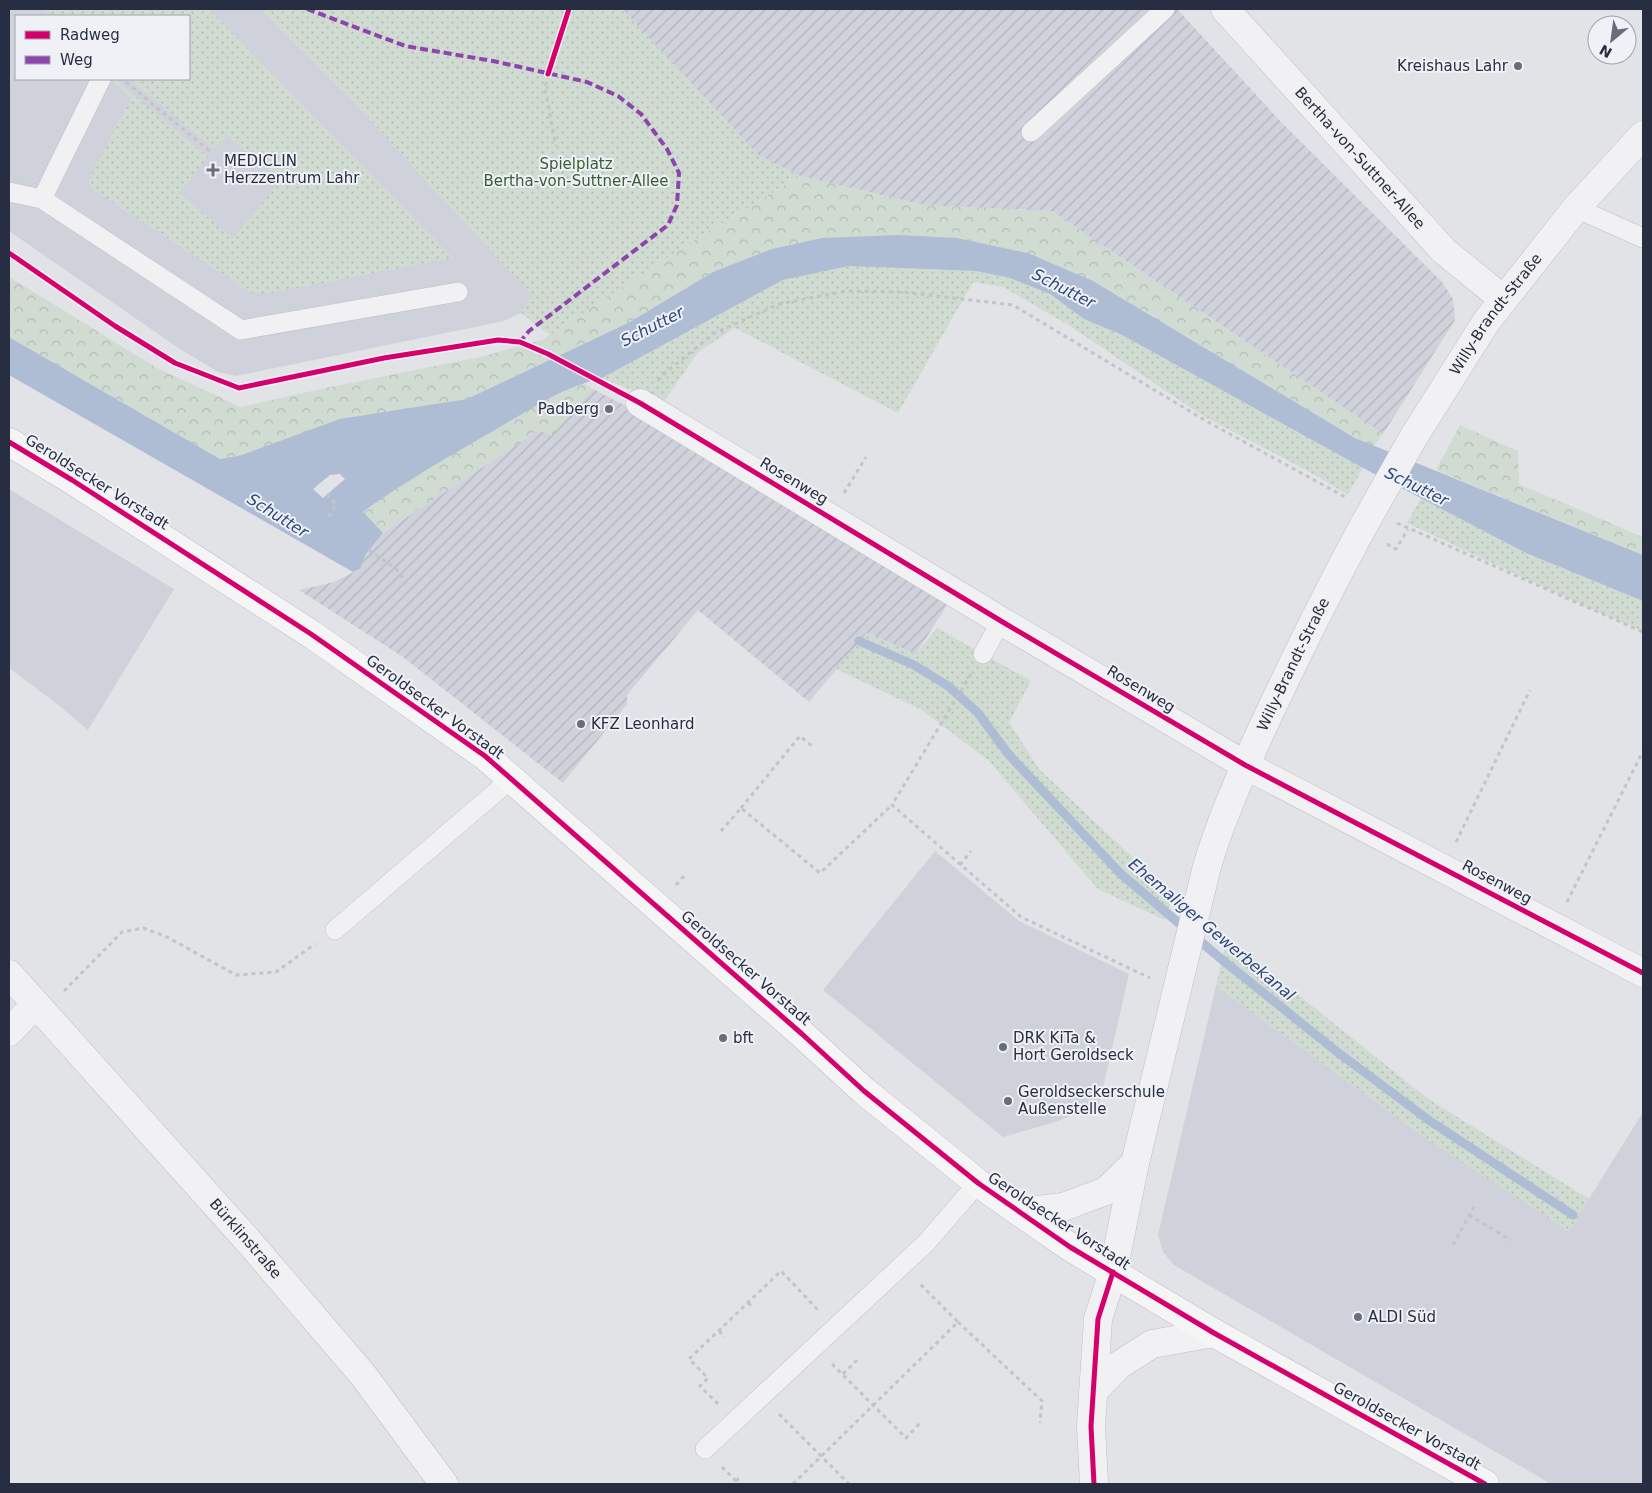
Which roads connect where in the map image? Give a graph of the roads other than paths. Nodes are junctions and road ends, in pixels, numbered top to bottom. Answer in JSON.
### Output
{"nodes":[{"id":1,"x":1165,"y":9,"type":"edge"},
{"id":2,"x":1225,"y":9,"type":"edge"},
{"id":3,"x":101,"y":80,"type":"edge"},
{"id":4,"x":1031,"y":132,"type":"dead end"},
{"id":5,"x":1643,"y":135,"type":"edge"},
{"id":6,"x":9,"y":192,"type":"edge"},
{"id":7,"x":42,"y":199,"type":"junction"},
{"id":8,"x":1576,"y":208,"type":"junction"},
{"id":9,"x":1643,"y":238,"type":"edge"},
{"id":10,"x":458,"y":292,"type":"dead end"},
{"id":11,"x":1503,"y":300,"type":"junction"},
{"id":12,"x":640,"y":403,"type":"road end"},
{"id":13,"x":9,"y":442,"type":"edge"},
{"id":14,"x":1001,"y":621,"type":"junction"},
{"id":15,"x":983,"y":654,"type":"dead end"},
{"id":16,"x":1245,"y":765,"type":"junction"},
{"id":17,"x":511,"y":778,"type":"junction"},
{"id":18,"x":334,"y":930,"type":"road end"},
{"id":19,"x":1643,"y":973,"type":"edge"},
{"id":20,"x":9,"y":974,"type":"edge"},
{"id":21,"x":40,"y":1007,"type":"junction"},
{"id":22,"x":9,"y":1032,"type":"edge"},
{"id":23,"x":1135,"y":1163,"type":"junction"},
{"id":24,"x":978,"y":1182,"type":"junction"},
{"id":25,"x":1021,"y":1212,"type":"junction"},
{"id":26,"x":1113,"y":1272,"type":"junction"},
{"id":27,"x":1214,"y":1333,"type":"junction"},
{"id":28,"x":1094,"y":1392,"type":"junction"},
{"id":29,"x":705,"y":1449,"type":"dead end"},
{"id":30,"x":444,"y":1484,"type":"edge"},
{"id":31,"x":1094,"y":1484,"type":"edge"},
{"id":32,"x":1485,"y":1484,"type":"edge"}],
"edges":[{"from":1,"to":4,"type":"lane"},
{"from":2,"to":11,"type":"street","name":"Bertha-von-Suttner-Allee"},
{"from":3,"to":7,"type":"lane"},
{"from":5,"to":8,"type":"street","name":"Willy-Brandt-Straße"},
{"from":6,"to":7,"type":"lane"},
{"from":7,"to":10,"type":"lane"},
{"from":8,"to":9,"type":"lane"},
{"from":8,"to":11,"type":"street","name":"Willy-Brandt-Straße"},
{"from":11,"to":16,"type":"street","name":"Willy-Brandt-Straße","bridge":true},
{"from":12,"to":14,"type":"street","name":"Rosenweg"},
{"from":13,"to":17,"type":"main road","name":"Geroldsecker Vorstadt"},
{"from":14,"to":15,"type":"lane"},
{"from":14,"to":16,"type":"street","name":"Rosenweg"},
{"from":16,"to":19,"type":"street","name":"Rosenweg"},
{"from":16,"to":23,"type":"street","name":"Willy-Brandt-Straße"},
{"from":17,"to":18,"type":"lane"},
{"from":17,"to":24,"type":"main road","name":"Geroldsecker Vorstadt"},
{"from":20,"to":21,"type":"street","name":"Bürklinstraße"},
{"from":21,"to":22,"type":"street"},
{"from":21,"to":30,"type":"street","name":"Bürklinstraße"},
{"from":23,"to":25,"type":"street"},
{"from":23,"to":26,"type":"street","name":"Willy-Brandt-Straße"},
{"from":24,"to":25,"type":"main road","name":"Geroldsecker Vorstadt"},
{"from":24,"to":29,"type":"lane"},
{"from":25,"to":26,"type":"main road","name":"Geroldsecker Vorstadt"},
{"from":26,"to":27,"type":"main road","name":"Geroldsecker Vorstadt"},
{"from":26,"to":28,"type":"street","name":"Willy-Brandt-Straße"},
{"from":27,"to":28,"type":"street"},
{"from":27,"to":32,"type":"main road","name":"Geroldsecker Vorstadt"},
{"from":28,"to":31,"type":"street","name":"Willy-Brandt-Straße"}]}
